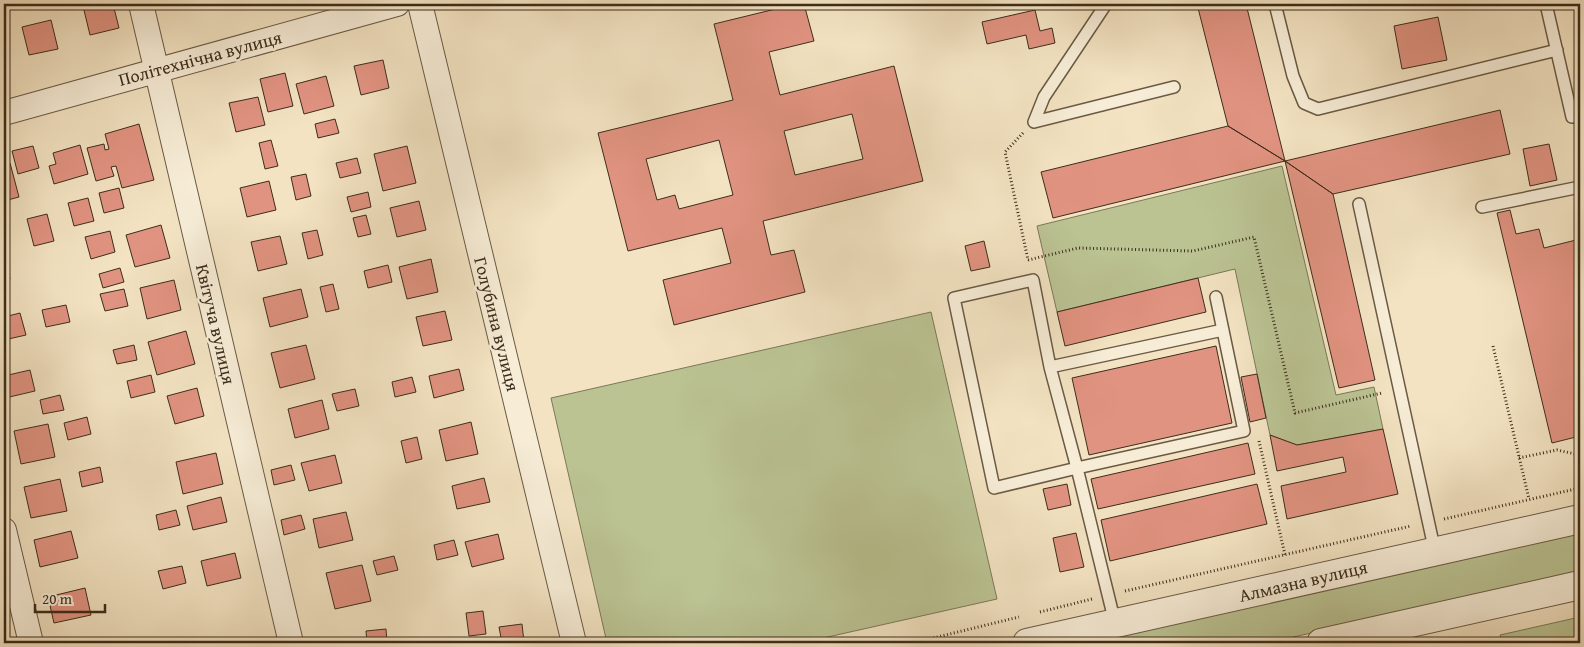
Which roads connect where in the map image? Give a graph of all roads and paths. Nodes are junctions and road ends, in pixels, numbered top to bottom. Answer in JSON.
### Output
{"nodes":[{"id":1,"x":141,"y":4,"type":"edge"},
{"id":2,"x":397,"y":4,"type":"edge"},
{"id":3,"x":420,"y":4,"type":"edge"},
{"id":4,"x":1106,"y":4,"type":"edge"},
{"id":5,"x":1275,"y":4,"type":"edge"},
{"id":6,"x":1546,"y":4,"type":"edge"},
{"id":7,"x":1557,"y":50,"type":"junction"},
{"id":8,"x":157,"y":70,"type":"junction"},
{"id":9,"x":1174,"y":87,"type":"dead end"},
{"id":10,"x":4,"y":113,"type":"edge"},
{"id":11,"x":1580,"y":117,"type":"edge"},
{"id":12,"x":1034,"y":122,"type":"junction"},
{"id":13,"x":1580,"y":187,"type":"edge"},
{"id":14,"x":1359,"y":204,"type":"dead end"},
{"id":15,"x":1482,"y":207,"type":"dead end"},
{"id":16,"x":1032,"y":280,"type":"junction"},
{"id":17,"x":1216,"y":297,"type":"dead end"},
{"id":18,"x":1223,"y":330,"type":"junction"},
{"id":19,"x":1493,"y":346,"type":"dead end"},
{"id":20,"x":1050,"y":367,"type":"junction"},
{"id":21,"x":1244,"y":431,"type":"junction"},
{"id":22,"x":1580,"y":455,"type":"edge"},
{"id":23,"x":1520,"y":458,"type":"junction"},
{"id":24,"x":1077,"y":468,"type":"junction"},
{"id":25,"x":1580,"y":488,"type":"edge"},
{"id":26,"x":1529,"y":499,"type":"junction"},
{"id":27,"x":1580,"y":520,"type":"edge"},
{"id":28,"x":1428,"y":522,"type":"junction"},
{"id":29,"x":4,"y":530,"type":"edge"},
{"id":30,"x":1435,"y":552,"type":"junction"},
{"id":31,"x":1284,"y":555,"type":"junction"},
{"id":32,"x":1580,"y":585,"type":"edge"},
{"id":33,"x":1108,"y":595,"type":"junction"},
{"id":34,"x":1034,"y":613,"type":"dead end"},
{"id":35,"x":1025,"y":615,"type":"dead end"},
{"id":36,"x":1115,"y":623,"type":"junction"},
{"id":37,"x":30,"y":643,"type":"edge"},
{"id":38,"x":291,"y":643,"type":"edge"},
{"id":39,"x":574,"y":643,"type":"edge"},
{"id":40,"x":914,"y":643,"type":"edge"},
{"id":41,"x":1027,"y":643,"type":"edge"},
{"id":42,"x":1321,"y":643,"type":"edge"}],
"edges":[{"from":1,"to":8,"type":"street","name":"Квітуча вулиця"},
{"from":2,"to":8,"type":"street","name":"Політехнічна вулиця"},
{"from":3,"to":39,"type":"street","name":"Голубина вулиця"},
{"from":4,"to":12,"type":"lane"},
{"from":5,"to":7,"type":"lane"},
{"from":6,"to":7,"type":"lane"},
{"from":7,"to":11,"type":"lane"},
{"from":8,"to":10,"type":"street","name":"Політехнічна вулиця"},
{"from":8,"to":38,"type":"street","name":"Квітуча вулиця"},
{"from":9,"to":12,"type":"lane"},
{"from":12,"to":16,"type":"path"},
{"from":13,"to":15,"type":"lane"},
{"from":14,"to":28,"type":"lane"},
{"from":16,"to":20,"type":"lane"},
{"from":16,"to":24,"type":"lane"},
{"from":17,"to":18,"type":"lane"},
{"from":18,"to":20,"type":"lane"},
{"from":18,"to":21,"type":"lane"},
{"from":19,"to":23,"type":"path"},
{"from":20,"to":24,"type":"lane"},
{"from":21,"to":24,"type":"lane"},
{"from":21,"to":31,"type":"path"},
{"from":22,"to":23,"type":"path"},
{"from":23,"to":26,"type":"path"},
{"from":24,"to":33,"type":"lane"},
{"from":25,"to":26,"type":"path"},
{"from":26,"to":28,"type":"path"},
{"from":27,"to":30,"type":"street","name":"Алмазна вулиця"},
{"from":28,"to":30,"type":"lane"},
{"from":28,"to":31,"type":"path"},
{"from":29,"to":37,"type":"street"},
{"from":30,"to":36,"type":"street","name":"Алмазна вулиця"},
{"from":31,"to":33,"type":"path"},
{"from":32,"to":42,"type":"street"},
{"from":33,"to":34,"type":"path"},
{"from":33,"to":36,"type":"lane"},
{"from":35,"to":40,"type":"path"},
{"from":36,"to":41,"type":"street","name":"Алмазна вулиця"}]}
